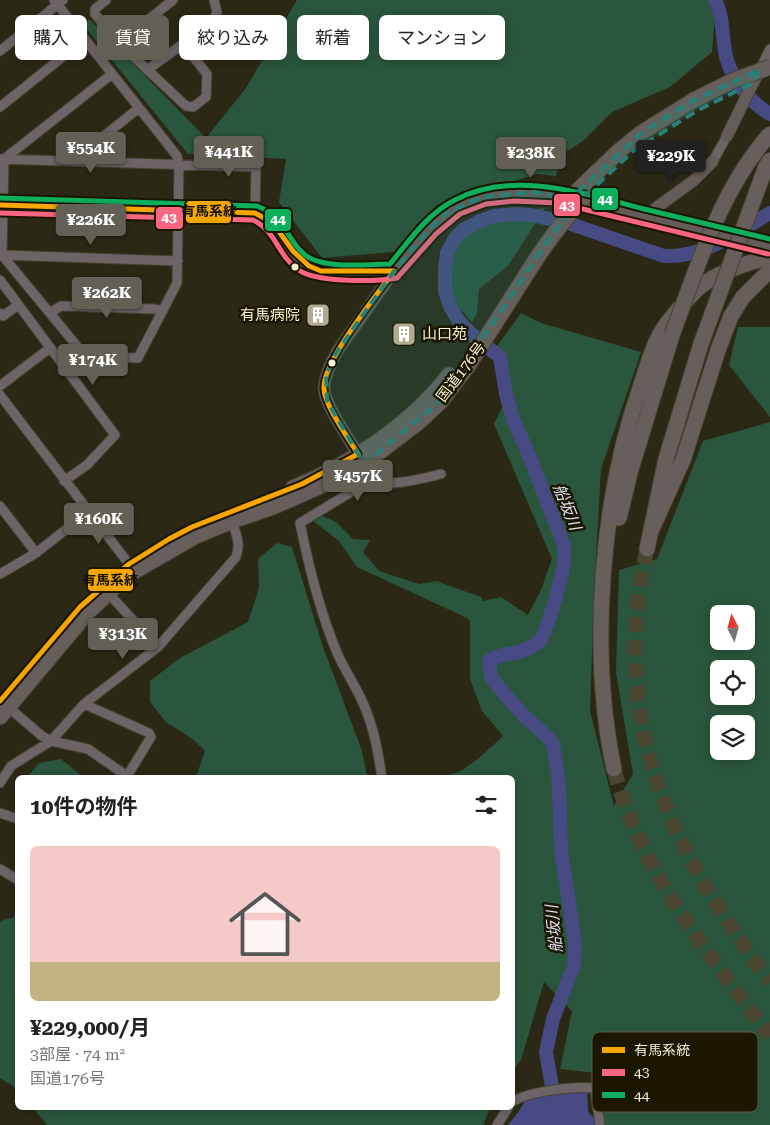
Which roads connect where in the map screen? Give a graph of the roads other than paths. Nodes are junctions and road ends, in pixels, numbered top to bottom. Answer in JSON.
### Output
{"nodes":[{"id":1,"x":106,"y":0,"type":"edge"},
{"id":2,"x":173,"y":0,"type":"edge"},
{"id":3,"x":214,"y":0,"type":"edge"},
{"id":4,"x":58,"y":2,"type":"edge"},
{"id":5,"x":67,"y":15,"type":"edge"},
{"id":6,"x":154,"y":15,"type":"edge"},
{"id":7,"x":216,"y":15,"type":"edge"},
{"id":8,"x":97,"y":17,"type":"edge"},
{"id":9,"x":87,"y":43,"type":"edge"},
{"id":10,"x":179,"y":47,"type":"edge"},
{"id":11,"x":770,"y":49,"type":"edge"},
{"id":12,"x":0,"y":51,"type":"edge"},
{"id":13,"x":60,"y":60,"type":"edge"},
{"id":14,"x":136,"y":60,"type":"edge"},
{"id":15,"x":196,"y":60,"type":"edge"},
{"id":16,"x":147,"y":70,"type":"junction"},
{"id":17,"x":767,"y":71,"type":"edge"},
{"id":18,"x":112,"y":74,"type":"junction"},
{"id":19,"x":0,"y":107,"type":"edge"},
{"id":20,"x":139,"y":108,"type":"junction"},
{"id":21,"x":770,"y":134,"type":"edge"},
{"id":22,"x":727,"y":136,"type":"joint"},
{"id":23,"x":2,"y":159,"type":"edge"},
{"id":24,"x":770,"y":160,"type":"edge"},
{"id":25,"x":713,"y":161,"type":"joint"},
{"id":26,"x":84,"y":162,"type":"junction"},
{"id":27,"x":179,"y":165,"type":"junction"},
{"id":28,"x":2,"y":206,"type":"edge"},
{"id":29,"x":179,"y":210,"type":"junction"},
{"id":30,"x":254,"y":214,"type":"junction"},
{"id":31,"x":649,"y":218,"type":"junction"},
{"id":32,"x":770,"y":243,"type":"edge"},
{"id":33,"x":753,"y":244,"type":"junction"},
{"id":34,"x":770,"y":247,"type":"edge"},
{"id":35,"x":2,"y":255,"type":"junction"},
{"id":36,"x":770,"y":256,"type":"edge"},
{"id":37,"x":178,"y":261,"type":"junction"},
{"id":38,"x":770,"y":270,"type":"edge"},
{"id":39,"x":394,"y":271,"type":"junction"},
{"id":40,"x":0,"y":280,"type":"edge"},
{"id":41,"x":18,"y":305,"type":"junction"},
{"id":42,"x":50,"y":312,"type":"junction"},
{"id":43,"x":162,"y":312,"type":"junction"},
{"id":44,"x":0,"y":313,"type":"edge"},
{"id":45,"x":670,"y":329,"type":"junction"},
{"id":46,"x":50,"y":348,"type":"junction"},
{"id":47,"x":0,"y":386,"type":"edge"},
{"id":48,"x":0,"y":395,"type":"edge"},
{"id":49,"x":361,"y":459,"type":"junction"},
{"id":50,"x":441,"y":474,"type":"dead end"},
{"id":51,"x":64,"y":480,"type":"junction"},
{"id":52,"x":366,"y":483,"type":"junction"},
{"id":53,"x":0,"y":506,"type":"edge"},
{"id":54,"x":88,"y":512,"type":"junction"},
{"id":55,"x":232,"y":521,"type":"junction"},
{"id":56,"x":651,"y":531,"type":"junction"},
{"id":57,"x":647,"y":549,"type":"tunnel mouth"},
{"id":58,"x":36,"y":553,"type":"junction"},
{"id":59,"x":129,"y":564,"type":"junction"},
{"id":60,"x":1,"y":572,"type":"edge"},
{"id":61,"x":108,"y":593,"type":"junction"},
{"id":62,"x":158,"y":647,"type":"junction"},
{"id":63,"x":84,"y":704,"type":"junction"},
{"id":64,"x":3,"y":709,"type":"edge"},
{"id":65,"x":51,"y":741,"type":"junction"},
{"id":66,"x":614,"y":769,"type":"tunnel mouth"},
{"id":67,"x":382,"y":775,"type":"edge"},
{"id":68,"x":0,"y":783,"type":"edge"},
{"id":69,"x":0,"y":813,"type":"edge"},
{"id":70,"x":15,"y":818,"type":"edge"},
{"id":71,"x":0,"y":868,"type":"edge"},
{"id":72,"x":15,"y":878,"type":"edge"},
{"id":73,"x":592,"y":1088,"type":"edge"},
{"id":74,"x":515,"y":1101,"type":"edge"},
{"id":75,"x":507,"y":1110,"type":"edge"},
{"id":76,"x":598,"y":1112,"type":"edge"},
{"id":77,"x":498,"y":1125,"type":"edge"},
{"id":78,"x":600,"y":1125,"type":"edge"}],
"edges":[{"from":1,"to":8,"type":"street"},
{"from":2,"to":6,"type":"street"},
{"from":3,"to":7,"type":"street"},
{"from":4,"to":5,"type":"street"},
{"from":4,"to":12,"type":"street"},
{"from":9,"to":18,"type":"street"},
{"from":10,"to":16,"type":"street"},
{"from":11,"to":17,"type":"street"},
{"from":13,"to":19,"type":"street"},
{"from":14,"to":16,"type":"street"},
{"from":15,"to":16,"type":"street"},
{"from":17,"to":22,"type":"street"},
{"from":17,"to":49,"type":"highway","name":"国道176号","bridge":true},
{"from":18,"to":20,"type":"street"},
{"from":18,"to":23,"type":"street"},
{"from":20,"to":26,"type":"street"},
{"from":20,"to":27,"type":"street"},
{"from":21,"to":45,"type":"highway","bridge":true},
{"from":22,"to":25,"type":"street"},
{"from":23,"to":26,"type":"street"},
{"from":23,"to":28,"type":"street"},
{"from":24,"to":56,"type":"highway","bridge":true},
{"from":25,"to":31,"type":"street"},
{"from":26,"to":27,"type":"street"},
{"from":27,"to":29,"type":"street"},
{"from":27,"to":30,"type":"street"},
{"from":28,"to":29,"type":"street"},
{"from":28,"to":35,"type":"street"},
{"from":29,"to":30,"type":"street"},
{"from":29,"to":37,"type":"street"},
{"from":30,"to":39,"type":"street"},
{"from":31,"to":33,"type":"street","bridge":true},
{"from":31,"to":39,"type":"street"},
{"from":32,"to":33,"type":"street"},
{"from":33,"to":34,"type":"street"},
{"from":35,"to":37,"type":"street"},
{"from":35,"to":42,"type":"street"},
{"from":36,"to":45,"type":"highway","bridge":true},
{"from":37,"to":43,"type":"street"},
{"from":38,"to":56,"type":"highway"},
{"from":39,"to":49,"type":"street"},
{"from":40,"to":41,"type":"street"},
{"from":41,"to":44,"type":"street"},
{"from":41,"to":46,"type":"street"},
{"from":42,"to":43,"type":"street"},
{"from":42,"to":43,"type":"street"},
{"from":45,"to":66,"type":"highway"},
{"from":46,"to":47,"type":"street"},
{"from":46,"to":51,"type":"street"},
{"from":48,"to":51,"type":"street"},
{"from":49,"to":52,"type":"street"},
{"from":49,"to":55,"type":"highway","name":"国道176号"},
{"from":49,"to":59,"type":"highway","name":"国道176号"},
{"from":50,"to":52,"type":"street"},
{"from":51,"to":54,"type":"street"},
{"from":52,"to":67,"type":"street"},
{"from":53,"to":58,"type":"street"},
{"from":54,"to":58,"type":"street"},
{"from":54,"to":59,"type":"street"},
{"from":55,"to":61,"type":"highway","name":"国道176号"},
{"from":55,"to":62,"type":"street"},
{"from":56,"to":57,"type":"highway"},
{"from":58,"to":60,"type":"street"},
{"from":59,"to":64,"type":"highway","name":"国道176号"},
{"from":61,"to":62,"type":"street"},
{"from":61,"to":64,"type":"highway","name":"国道176号"},
{"from":62,"to":63,"type":"street"},
{"from":63,"to":65,"type":"street"},
{"from":63,"to":65,"type":"street"},
{"from":64,"to":65,"type":"street"},
{"from":65,"to":68,"type":"street"},
{"from":69,"to":70,"type":"street"},
{"from":71,"to":72,"type":"street"},
{"from":73,"to":74,"type":"street"},
{"from":75,"to":77,"type":"street"},
{"from":76,"to":78,"type":"street"}]}
